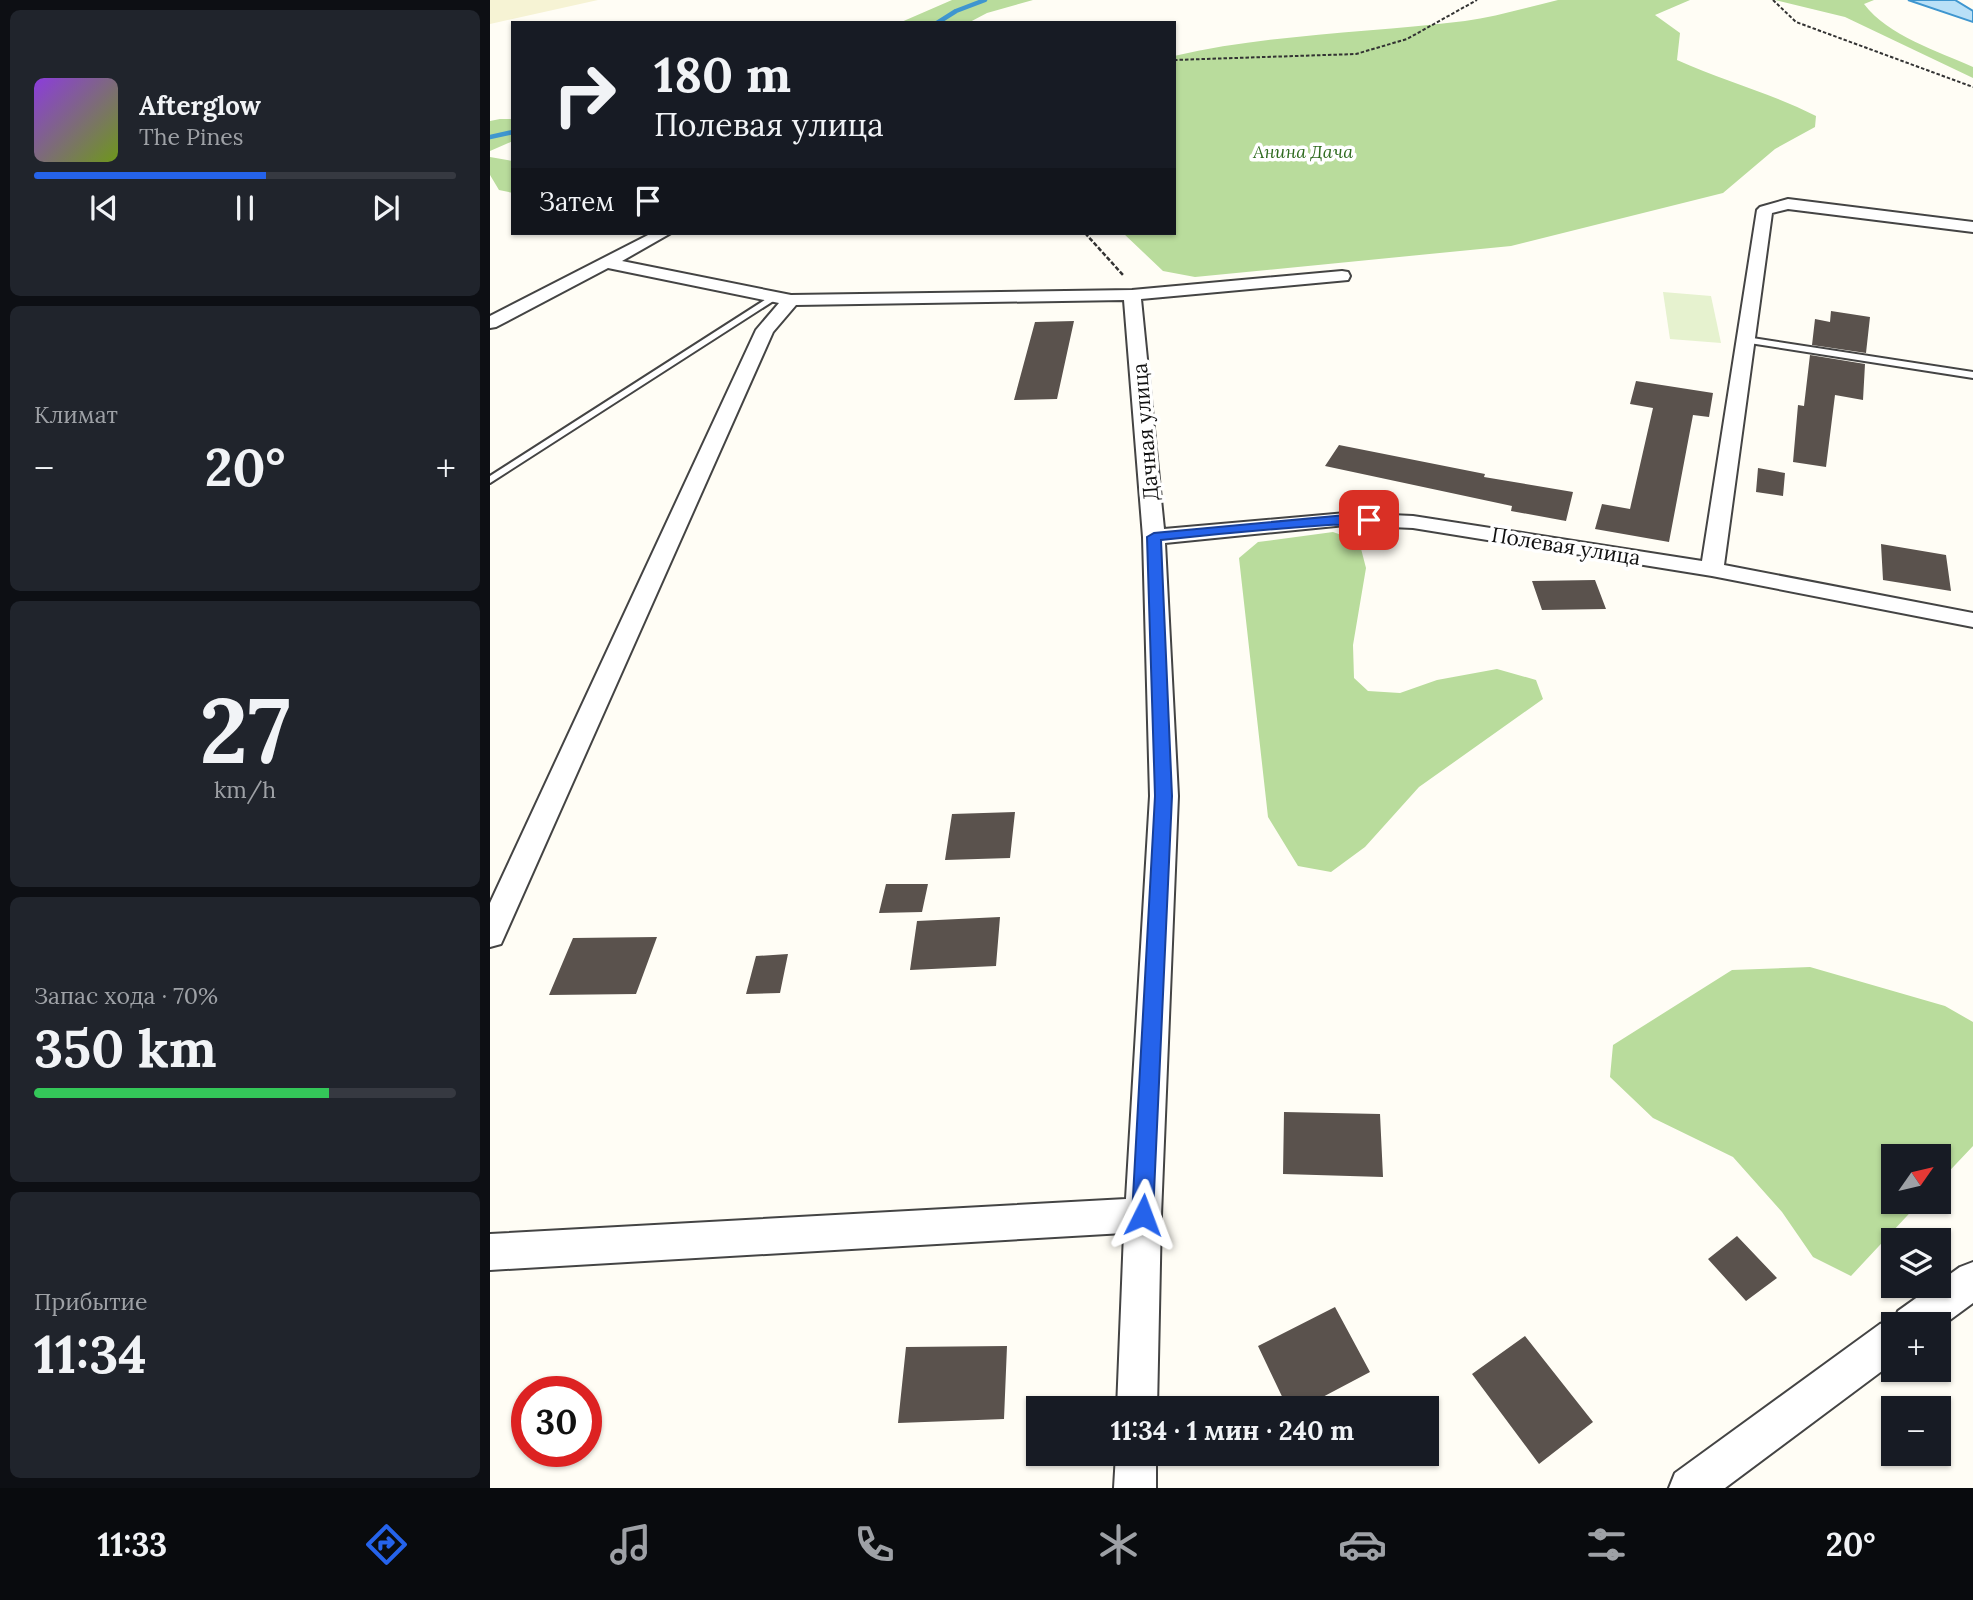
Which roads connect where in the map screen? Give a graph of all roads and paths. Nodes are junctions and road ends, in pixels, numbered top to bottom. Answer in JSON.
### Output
{"nodes":[{"id":1,"x":1477,"y":0,"type":"edge"},
{"id":2,"x":1773,"y":0,"type":"edge"},
{"id":3,"x":1176,"y":60,"type":"edge"},
{"id":4,"x":1973,"y":87,"type":"edge"},
{"id":5,"x":1973,"y":227,"type":"edge"},
{"id":6,"x":659,"y":235,"type":"edge"},
{"id":7,"x":1087,"y":235,"type":"edge"},
{"id":8,"x":608,"y":263,"type":"junction"},
{"id":9,"x":1342,"y":276,"type":"dead end"},
{"id":10,"x":1132,"y":295,"type":"junction"},
{"id":11,"x":783,"y":299,"type":"junction"},
{"id":12,"x":490,"y":323,"type":"edge"},
{"id":13,"x":1746,"y":340,"type":"junction"},
{"id":14,"x":1973,"y":375,"type":"edge"},
{"id":15,"x":490,"y":480,"type":"edge"},
{"id":16,"x":1154,"y":537,"type":"junction"},
{"id":17,"x":1712,"y":569,"type":"junction"},
{"id":18,"x":1973,"y":620,"type":"edge"},
{"id":19,"x":490,"y":935,"type":"edge"},
{"id":20,"x":1143,"y":1215,"type":"junction"},
{"id":21,"x":490,"y":1252,"type":"edge"},
{"id":22,"x":1973,"y":1280,"type":"edge"},
{"id":23,"x":1930,"y":1312,"type":"edge"},
{"id":24,"x":1881,"y":1348,"type":"edge"},
{"id":25,"x":1138,"y":1396,"type":"edge"},
{"id":26,"x":1136,"y":1466,"type":"edge"},
{"id":27,"x":1135,"y":1488,"type":"edge"},
{"id":28,"x":1690,"y":1488,"type":"edge"}],
"edges":[{"from":1,"to":3,"type":"path"},
{"from":2,"to":4,"type":"path"},
{"from":5,"to":13,"type":"street"},
{"from":6,"to":8,"type":"street"},
{"from":7,"to":10,"type":"path"},
{"from":8,"to":11,"type":"street"},
{"from":8,"to":12,"type":"street"},
{"from":9,"to":10,"type":"street"},
{"from":10,"to":11,"type":"street"},
{"from":10,"to":16,"type":"street","name":"Дачная улица"},
{"from":11,"to":15,"type":"lane"},
{"from":11,"to":19,"type":"street"},
{"from":13,"to":14,"type":"lane"},
{"from":13,"to":17,"type":"street"},
{"from":16,"to":17,"type":"street","name":"Полевая улица"},
{"from":16,"to":20,"type":"street","name":"Дачная улица"},
{"from":17,"to":18,"type":"street","name":"Полевая улица"},
{"from":20,"to":21,"type":"street"},
{"from":20,"to":25,"type":"street","name":"Дачная улица"},
{"from":22,"to":23,"type":"street"},
{"from":24,"to":28,"type":"street"},
{"from":26,"to":27,"type":"street"}]}
